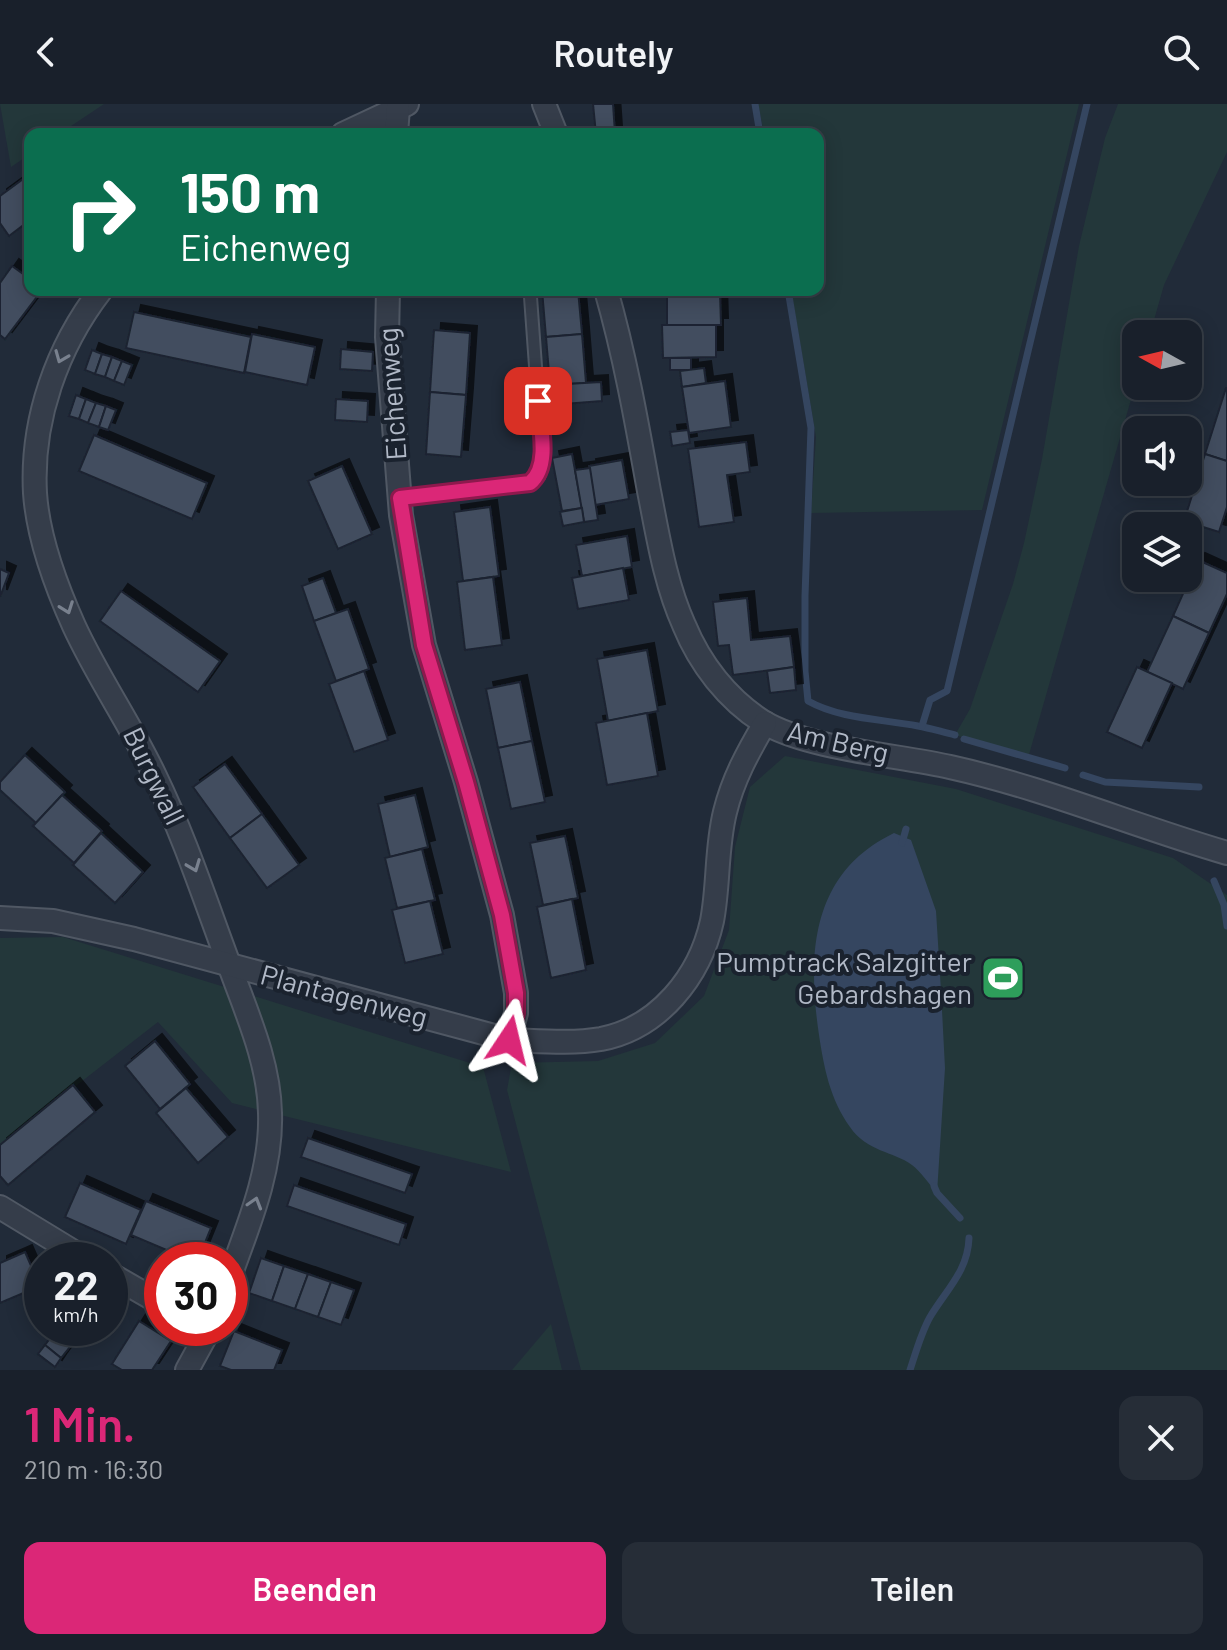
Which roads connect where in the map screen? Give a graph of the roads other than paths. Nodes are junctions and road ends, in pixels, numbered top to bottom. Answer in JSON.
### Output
{"nodes":[{"id":1,"x":544,"y":104,"type":"edge"},
{"id":2,"x":403,"y":106,"type":"edge"},
{"id":3,"x":356,"y":128,"type":"edge"},
{"id":4,"x":398,"y":128,"type":"edge"},
{"id":5,"x":554,"y":128,"type":"edge"},
{"id":6,"x":96,"y":296,"type":"edge"},
{"id":7,"x":388,"y":296,"type":"edge"},
{"id":8,"x":530,"y":296,"type":"edge"},
{"id":9,"x":607,"y":296,"type":"edge"},
{"id":10,"x":400,"y":498,"type":"junction"},
{"id":11,"x":765,"y":723,"type":"junction"},
{"id":12,"x":1227,"y":853,"type":"edge"},
{"id":13,"x":0,"y":918,"type":"edge"},
{"id":14,"x":229,"y":966,"type":"junction"},
{"id":15,"x":509,"y":1040,"type":"junction"},
{"id":16,"x":0,"y":1207,"type":"edge"},
{"id":17,"x":57,"y":1242,"type":"edge"},
{"id":18,"x":242,"y":1242,"type":"edge"},
{"id":19,"x":200,"y":1346,"type":"edge"},
{"id":20,"x":187,"y":1370,"type":"edge"}],
"edges":[{"from":1,"to":5,"type":"street"},
{"from":2,"to":3,"type":"street"},
{"from":2,"to":4,"type":"street"},
{"from":6,"to":14,"type":"street","name":"Burgwall","one_way":true},
{"from":7,"to":10,"type":"street","name":"Eichenweg"},
{"from":8,"to":10,"type":"lane","name":"Eichenweg"},
{"from":9,"to":11,"type":"street","name":"Am Berg"},
{"from":10,"to":15,"type":"street","name":"Eichenweg"},
{"from":11,"to":12,"type":"street","name":"Am Berg"},
{"from":11,"to":15,"type":"street","name":"Plantagenweg"},
{"from":13,"to":14,"type":"street","name":"Plantagenweg"},
{"from":14,"to":15,"type":"street","name":"Plantagenweg"},
{"from":18,"to":14,"type":"street","name":"Burgwall","one_way":true},
{"from":16,"to":17,"type":"street"},
{"from":19,"to":20,"type":"street"}]}
